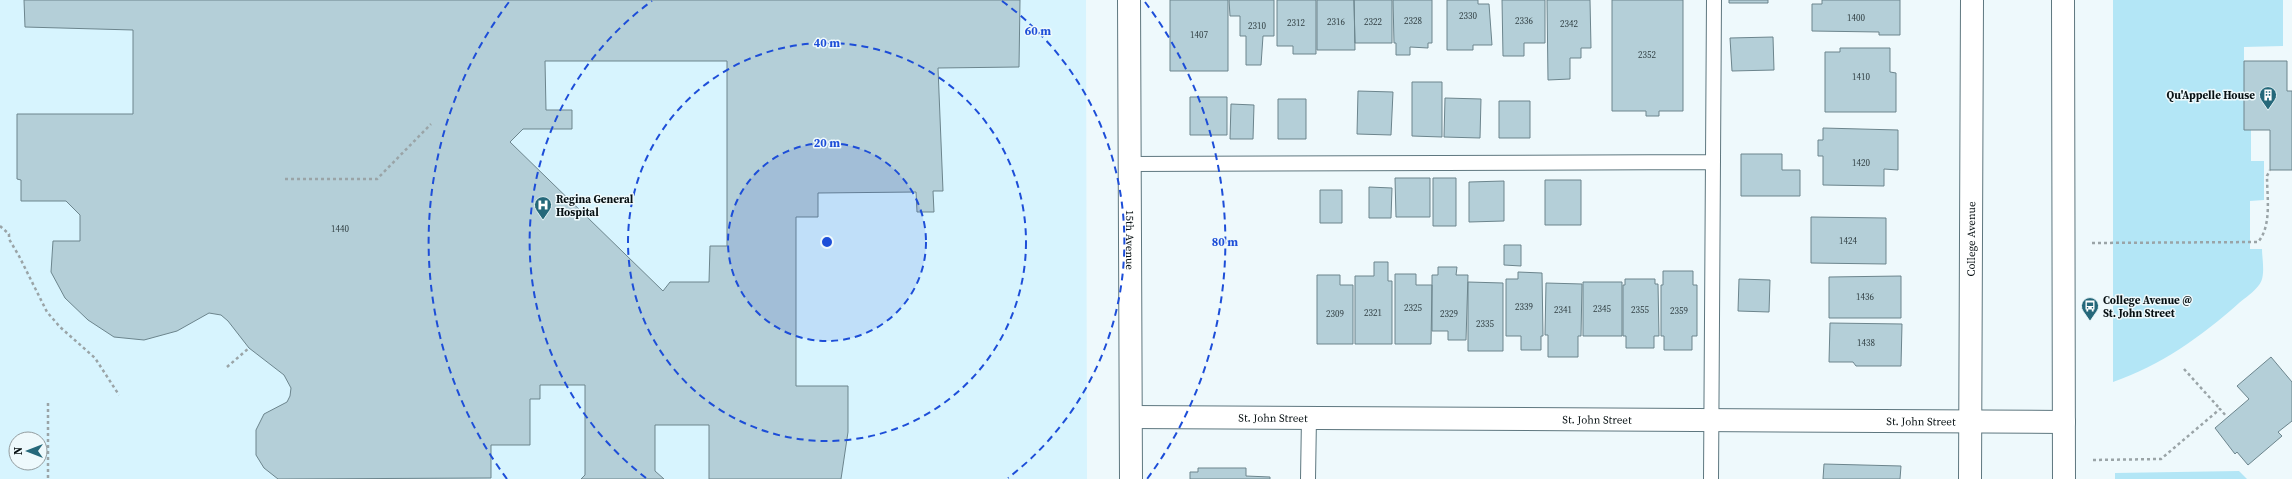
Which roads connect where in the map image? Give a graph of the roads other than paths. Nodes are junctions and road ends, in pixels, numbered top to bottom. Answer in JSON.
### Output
{"nodes":[{"id":1,"x":1129,"y":0,"type":"edge"},
{"id":2,"x":1714,"y":0,"type":"edge"},
{"id":3,"x":1972,"y":0,"type":"edge"},
{"id":4,"x":2063,"y":0,"type":"edge"},
{"id":5,"x":1713,"y":162,"type":"junction"},
{"id":6,"x":1130,"y":164,"type":"junction"},
{"id":7,"x":1131,"y":417,"type":"junction"},
{"id":8,"x":1309,"y":417,"type":"junction"},
{"id":9,"x":1712,"y":420,"type":"junction"},
{"id":10,"x":1970,"y":422,"type":"junction"},
{"id":11,"x":2064,"y":422,"type":"junction"},
{"id":12,"x":2064,"y":470,"type":"edge"},
{"id":13,"x":1131,"y":479,"type":"edge"},
{"id":14,"x":1308,"y":479,"type":"edge"},
{"id":15,"x":1711,"y":479,"type":"edge"},
{"id":16,"x":1970,"y":479,"type":"edge"}],
"edges":[{"from":1,"to":6,"type":"street","name":"15th Avenue"},
{"from":2,"to":5,"type":"lane"},
{"from":3,"to":10,"type":"street","name":"College Avenue"},
{"from":4,"to":11,"type":"street"},
{"from":5,"to":6,"type":"lane"},
{"from":5,"to":9,"type":"lane"},
{"from":6,"to":7,"type":"street","name":"15th Avenue"},
{"from":7,"to":8,"type":"street","name":"St. John Street"},
{"from":7,"to":13,"type":"street","name":"15th Avenue"},
{"from":8,"to":9,"type":"street","name":"St. John Street"},
{"from":8,"to":14,"type":"lane"},
{"from":9,"to":10,"type":"street","name":"St. John Street"},
{"from":9,"to":15,"type":"lane"},
{"from":10,"to":11,"type":"street","name":"St. John Street"},
{"from":10,"to":16,"type":"street","name":"College Avenue"},
{"from":11,"to":12,"type":"street"}]}
